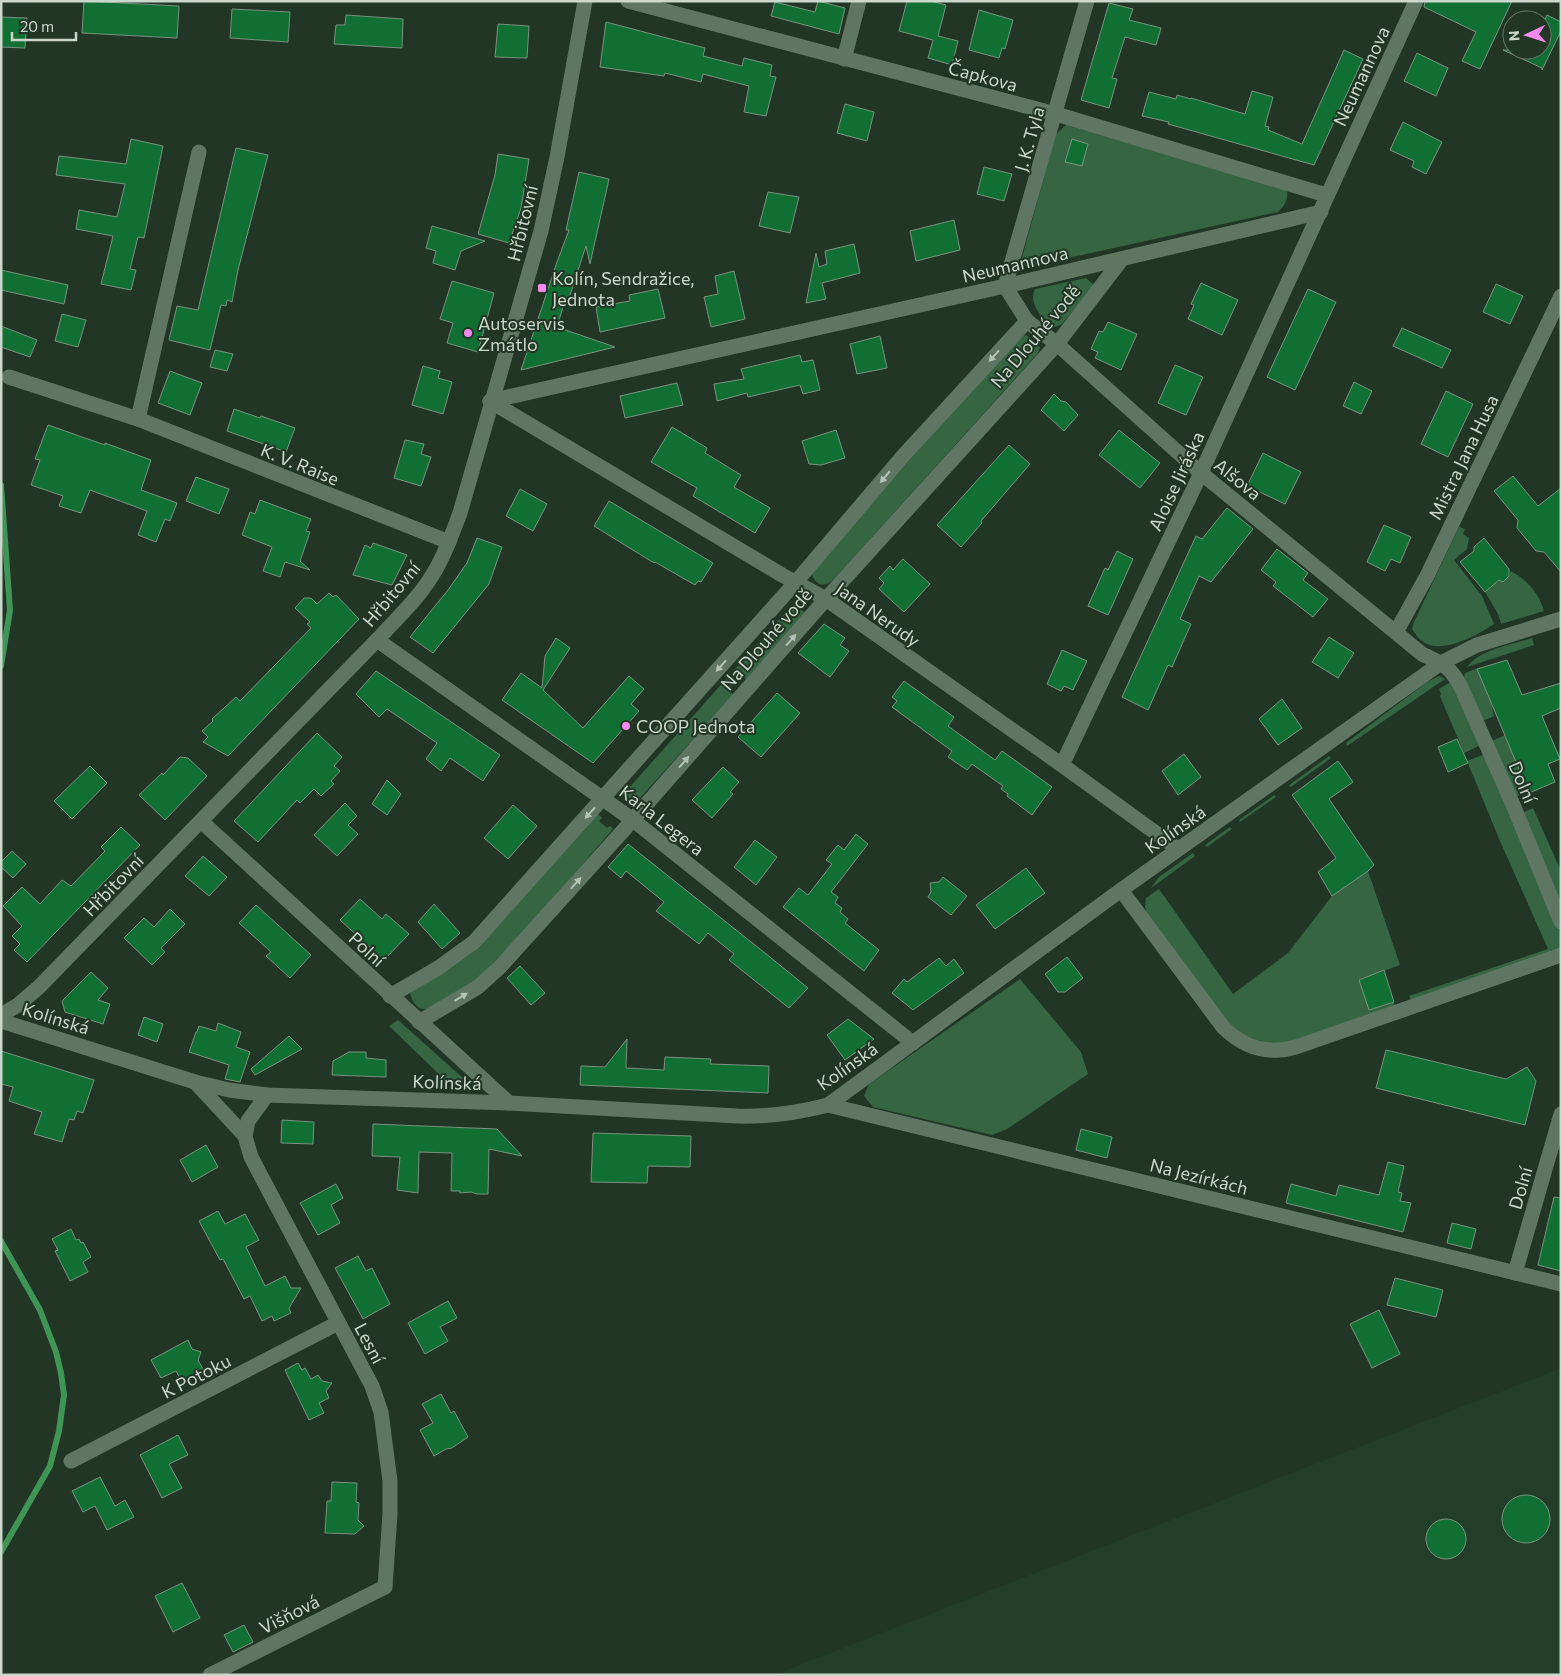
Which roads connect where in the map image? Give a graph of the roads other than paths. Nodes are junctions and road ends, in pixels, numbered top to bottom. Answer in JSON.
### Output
{"nodes":[{"id":1,"x":585,"y":1,"type":"edge"},
{"id":2,"x":628,"y":1,"type":"edge"},
{"id":3,"x":859,"y":1,"type":"edge"},
{"id":4,"x":1088,"y":1,"type":"edge"},
{"id":5,"x":1416,"y":1,"type":"edge"},
{"id":6,"x":844,"y":60,"type":"junction"},
{"id":7,"x":1056,"y":114,"type":"junction"},
{"id":8,"x":198,"y":152,"type":"dead end"},
{"id":9,"x":1326,"y":196,"type":"junction"},
{"id":10,"x":1321,"y":212,"type":"junction"},
{"id":11,"x":1122,"y":258,"type":"junction"},
{"id":12,"x":1005,"y":286,"type":"junction"},
{"id":13,"x":1561,"y":296,"type":"edge"},
{"id":14,"x":1027,"y":320,"type":"junction"},
{"id":15,"x":1057,"y":344,"type":"junction"},
{"id":16,"x":8,"y":377,"type":"dead end"},
{"id":17,"x":490,"y":401,"type":"junction"},
{"id":18,"x":138,"y":419,"type":"junction"},
{"id":19,"x":1201,"y":473,"type":"junction"},
{"id":20,"x":449,"y":542,"type":"junction"},
{"id":21,"x":795,"y":583,"type":"junction"},
{"id":22,"x":826,"y":599,"type":"junction"},
{"id":23,"x":1561,"y":619,"type":"edge"},
{"id":24,"x":1396,"y":632,"type":"junction"},
{"id":25,"x":378,"y":640,"type":"junction"},
{"id":26,"x":1442,"y":663,"type":"junction"},
{"id":27,"x":1062,"y":765,"type":"junction"},
{"id":28,"x":603,"y":798,"type":"junction"},
{"id":29,"x":633,"y":820,"type":"junction"},
{"id":30,"x":201,"y":821,"type":"junction"},
{"id":31,"x":1178,"y":850,"type":"junction"},
{"id":32,"x":1121,"y":890,"type":"junction"},
{"id":33,"x":1561,"y":922,"type":"edge"},
{"id":34,"x":1561,"y":956,"type":"edge"},
{"id":35,"x":390,"y":996,"type":"junction"},
{"id":36,"x":1,"y":1015,"type":"edge"},
{"id":37,"x":1,"y":1021,"type":"edge"},
{"id":38,"x":419,"y":1022,"type":"junction"},
{"id":39,"x":913,"y":1043,"type":"junction"},
{"id":40,"x":195,"y":1082,"type":"junction"},
{"id":41,"x":267,"y":1095,"type":"junction"},
{"id":42,"x":509,"y":1103,"type":"junction"},
{"id":43,"x":828,"y":1105,"type":"junction"},
{"id":44,"x":1561,"y":1114,"type":"edge"},
{"id":45,"x":245,"y":1136,"type":"junction"},
{"id":46,"x":1516,"y":1273,"type":"junction"},
{"id":47,"x":1561,"y":1284,"type":"edge"},
{"id":48,"x":338,"y":1323,"type":"junction"},
{"id":49,"x":71,"y":1461,"type":"dead end"},
{"id":50,"x":385,"y":1587,"type":"joint"},
{"id":51,"x":210,"y":1675,"type":"edge"}],
"edges":[{"from":1,"to":17,"type":"street","name":"Hřbitovní"},
{"from":2,"to":6,"type":"street","name":"Čapkova"},
{"from":3,"to":6,"type":"street"},
{"from":4,"to":7,"type":"street","name":"J. K. Tyla"},
{"from":5,"to":9,"type":"street","name":"Neumannova"},
{"from":6,"to":7,"type":"street","name":"Čapkova"},
{"from":7,"to":9,"type":"street","name":"Čapkova"},
{"from":7,"to":12,"type":"street","name":"J. K. Tyla"},
{"from":8,"to":18,"type":"street"},
{"from":9,"to":10,"type":"street","name":"Neumannova"},
{"from":10,"to":11,"type":"street","name":"Neumannova"},
{"from":10,"to":19,"type":"street","name":"Aloise Jiráska"},
{"from":11,"to":12,"type":"street","name":"Neumannova"},
{"from":11,"to":15,"type":"street","name":"Na Dlouhé vodě"},
{"from":12,"to":14,"type":"street","name":"Alšova"},
{"from":12,"to":17,"type":"street","name":"Neumannova"},
{"from":13,"to":24,"type":"street","name":"Mistra Jana Husa"},
{"from":14,"to":15,"type":"street","name":"Alšova"},
{"from":14,"to":21,"type":"street","name":"Na Dlouhé vodě","one_way":true},
{"from":15,"to":19,"type":"street","name":"Alšova"},
{"from":15,"to":22,"type":"street","name":"Na Dlouhé vodě"},
{"from":16,"to":18,"type":"street","name":"K. V. Raise"},
{"from":17,"to":20,"type":"street","name":"Hřbitovní"},
{"from":17,"to":21,"type":"street","name":"Jana Nerudy"},
{"from":18,"to":20,"type":"street","name":"K. V. Raise"},
{"from":19,"to":24,"type":"street","name":"Alšova"},
{"from":19,"to":27,"type":"street","name":"Aloise Jiráska"},
{"from":20,"to":25,"type":"street","name":"Hřbitovní"},
{"from":21,"to":22,"type":"street","name":"Jana Nerudy"},
{"from":21,"to":28,"type":"street","name":"Na Dlouhé vodě","one_way":true},
{"from":22,"to":27,"type":"street","name":"Jana Nerudy"},
{"from":29,"to":22,"type":"street","name":"Na Dlouhé vodě","one_way":true},
{"from":23,"to":26,"type":"street","name":"Kolínská"},
{"from":24,"to":26,"type":"street","name":"Alšova"},
{"from":25,"to":28,"type":"street","name":"Karla Legera"},
{"from":25,"to":30,"type":"street","name":"Hřbitovní"},
{"from":26,"to":31,"type":"street","name":"Kolínská"},
{"from":26,"to":33,"type":"street","name":"Dolní"},
{"from":27,"to":31,"type":"street","name":"Jana Nerudy"},
{"from":28,"to":29,"type":"street","name":"Karla Legera"},
{"from":28,"to":35,"type":"street","name":"Na Dlouhé vodě","one_way":true},
{"from":38,"to":29,"type":"street","name":"Na Dlouhé vodě","one_way":true},
{"from":29,"to":39,"type":"street","name":"Karla Legera"},
{"from":30,"to":35,"type":"street","name":"Polní"},
{"from":30,"to":36,"type":"street","name":"Hřbitovní"},
{"from":31,"to":32,"type":"street","name":"Kolínská"},
{"from":32,"to":34,"type":"street"},
{"from":32,"to":39,"type":"street","name":"Kolínská"},
{"from":35,"to":38,"type":"street","name":"Polní"},
{"from":37,"to":40,"type":"street","name":"Kolínská"},
{"from":38,"to":42,"type":"street","name":"Polní"},
{"from":39,"to":43,"type":"street","name":"Kolínská"},
{"from":40,"to":41,"type":"street","name":"Kolínská"},
{"from":40,"to":45,"type":"street","name":"Lesní"},
{"from":41,"to":42,"type":"street","name":"Kolínská"},
{"from":41,"to":45,"type":"street"},
{"from":42,"to":43,"type":"street","name":"Kolínská"},
{"from":43,"to":46,"type":"street","name":"Na Jezírkách"},
{"from":44,"to":46,"type":"street","name":"Dolní"},
{"from":45,"to":48,"type":"street","name":"Lesní"},
{"from":46,"to":47,"type":"street","name":"Na Jezírkách"},
{"from":48,"to":49,"type":"street","name":"K Potoku"},
{"from":48,"to":50,"type":"street","name":"Lesní"},
{"from":50,"to":51,"type":"street","name":"Višňová"}]}
